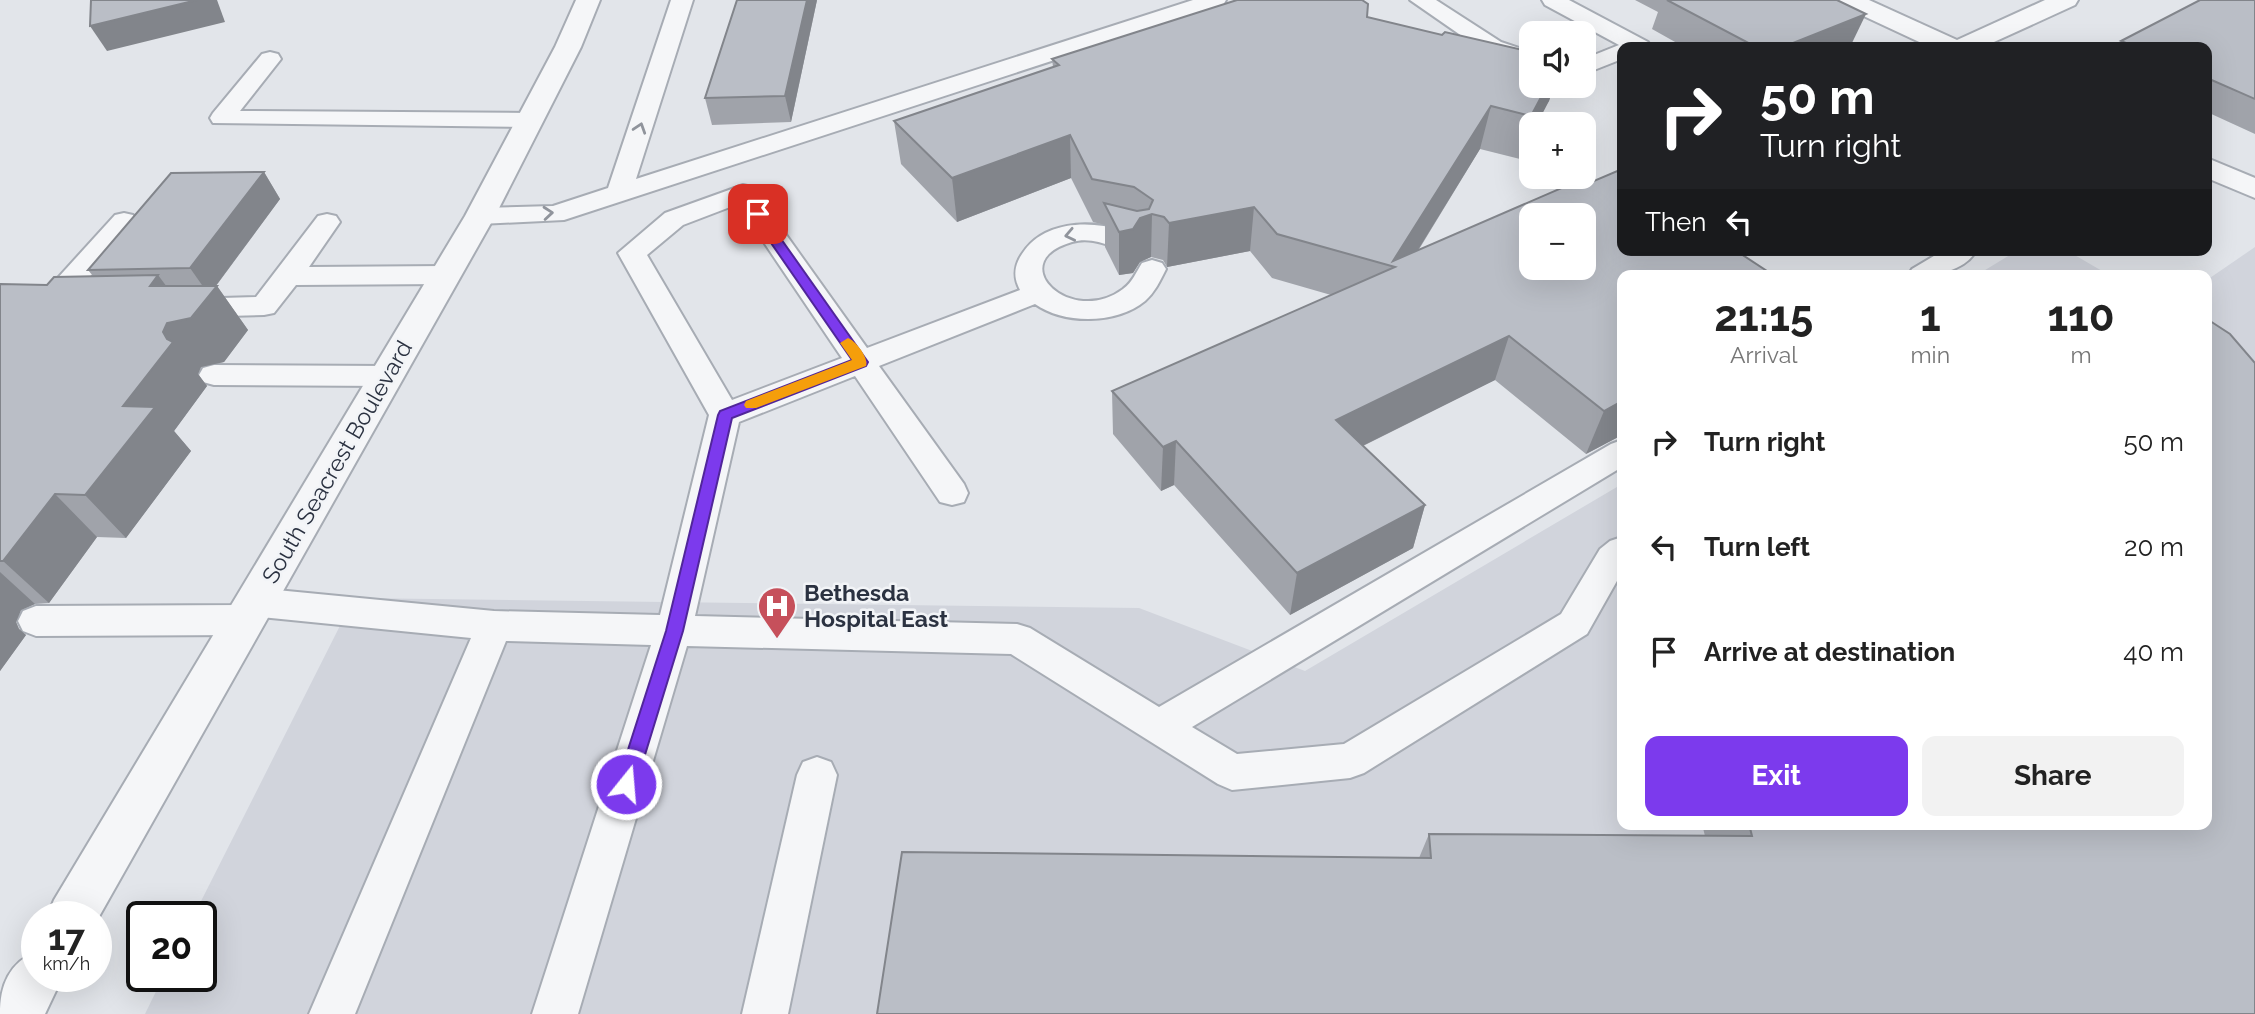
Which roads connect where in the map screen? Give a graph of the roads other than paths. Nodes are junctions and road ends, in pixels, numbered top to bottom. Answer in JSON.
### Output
{"nodes":[{"id":1,"x":588,"y":0,"type":"edge"},
{"id":2,"x":682,"y":0,"type":"edge"},
{"id":3,"x":1215,"y":0,"type":"edge"},
{"id":4,"x":1421,"y":0,"type":"edge"},
{"id":5,"x":1553,"y":0,"type":"edge"},
{"id":6,"x":1849,"y":0,"type":"edge"},
{"id":7,"x":2066,"y":0,"type":"edge"},
{"id":8,"x":1622,"y":42,"type":"edge"},
{"id":9,"x":1940,"y":42,"type":"edge"},
{"id":10,"x":1973,"y":42,"type":"edge"},
{"id":11,"x":1617,"y":54,"type":"edge"},
{"id":12,"x":1519,"y":56,"type":"edge"},
{"id":13,"x":270,"y":59,"type":"dead end"},
{"id":14,"x":1596,"y":62,"type":"edge"},
{"id":15,"x":530,"y":120,"type":"junction"},
{"id":16,"x":2212,"y":169,"type":"edge"},
{"id":17,"x":2255,"y":189,"type":"edge"},
{"id":18,"x":619,"y":193,"type":"junction"},
{"id":19,"x":480,"y":216,"type":"junction"},
{"id":20,"x":124,"y":221,"type":"dead end"},
{"id":21,"x":327,"y":222,"type":"dead end"},
{"id":22,"x":1136,"y":245,"type":"edge"},
{"id":23,"x":1954,"y":256,"type":"edge"},
{"id":24,"x":1152,"y":269,"type":"dead end"},
{"id":25,"x":1930,"y":270,"type":"edge"},
{"id":26,"x":446,"y":275,"type":"junction"},
{"id":27,"x":288,"y":276,"type":"junction"},
{"id":28,"x":1038,"y":293,"type":"junction"},
{"id":29,"x":154,"y":308,"type":"edge"},
{"id":30,"x":86,"y":309,"type":"edge"},
{"id":31,"x":861,"y":362,"type":"junction"},
{"id":32,"x":214,"y":375,"type":"dead end"},
{"id":33,"x":387,"y":376,"type":"junction"},
{"id":34,"x":725,"y":415,"type":"junction"},
{"id":35,"x":1617,"y":455,"type":"edge"},
{"id":36,"x":953,"y":493,"type":"dead end"},
{"id":37,"x":1617,"y":554,"type":"edge"},
{"id":38,"x":251,"y":611,"type":"junction"},
{"id":39,"x":36,"y":621,"type":"dead end"},
{"id":40,"x":494,"y":626,"type":"junction"},
{"id":41,"x":674,"y":631,"type":"junction"},
{"id":42,"x":1158,"y":727,"type":"junction"},
{"id":43,"x":817,"y":775,"type":"dead end"},
{"id":44,"x":81,"y":901,"type":"edge"},
{"id":45,"x":29,"y":992,"type":"edge"},
{"id":46,"x":16,"y":1014,"type":"edge"},
{"id":47,"x":332,"y":1014,"type":"edge"},
{"id":48,"x":555,"y":1014,"type":"edge"},
{"id":49,"x":765,"y":1014,"type":"edge"}],
"edges":[{"from":1,"to":15,"type":"street","name":"South Seacrest Boulevard"},
{"from":18,"to":2,"type":"lane","one_way":true},
{"from":3,"to":18,"type":"lane"},
{"from":4,"to":12,"type":"lane"},
{"from":5,"to":8,"type":"lane"},
{"from":6,"to":9,"type":"street"},
{"from":7,"to":10,"type":"street"},
{"from":11,"to":14,"type":"lane"},
{"from":13,"to":15,"type":"lane"},
{"from":15,"to":19,"type":"street","name":"South Seacrest Boulevard"},
{"from":16,"to":17,"type":"street"},
{"from":19,"to":18,"type":"lane","one_way":true},
{"from":19,"to":26,"type":"street","name":"South Seacrest Boulevard"},
{"from":20,"to":30,"type":"lane"},
{"from":21,"to":27,"type":"lane"},
{"from":22,"to":28,"type":"lane","one_way":true},
{"from":23,"to":25,"type":"lane"},
{"from":24,"to":28,"type":"lane"},
{"from":26,"to":27,"type":"lane"},
{"from":26,"to":33,"type":"street","name":"South Seacrest Boulevard"},
{"from":27,"to":29,"type":"lane"},
{"from":28,"to":31,"type":"lane"},
{"from":31,"to":34,"type":"lane"},
{"from":31,"to":34,"type":"lane"},
{"from":31,"to":36,"type":"lane"},
{"from":32,"to":33,"type":"lane"},
{"from":33,"to":38,"type":"street","name":"South Seacrest Boulevard"},
{"from":34,"to":41,"type":"lane"},
{"from":35,"to":42,"type":"lane"},
{"from":37,"to":42,"type":"lane"},
{"from":38,"to":39,"type":"lane"},
{"from":38,"to":40,"type":"lane"},
{"from":38,"to":44,"type":"street","name":"South Seacrest Boulevard"},
{"from":40,"to":41,"type":"lane"},
{"from":40,"to":47,"type":"lane"},
{"from":41,"to":42,"type":"lane"},
{"from":41,"to":48,"type":"lane"},
{"from":43,"to":49,"type":"lane"},
{"from":45,"to":46,"type":"street"}]}
